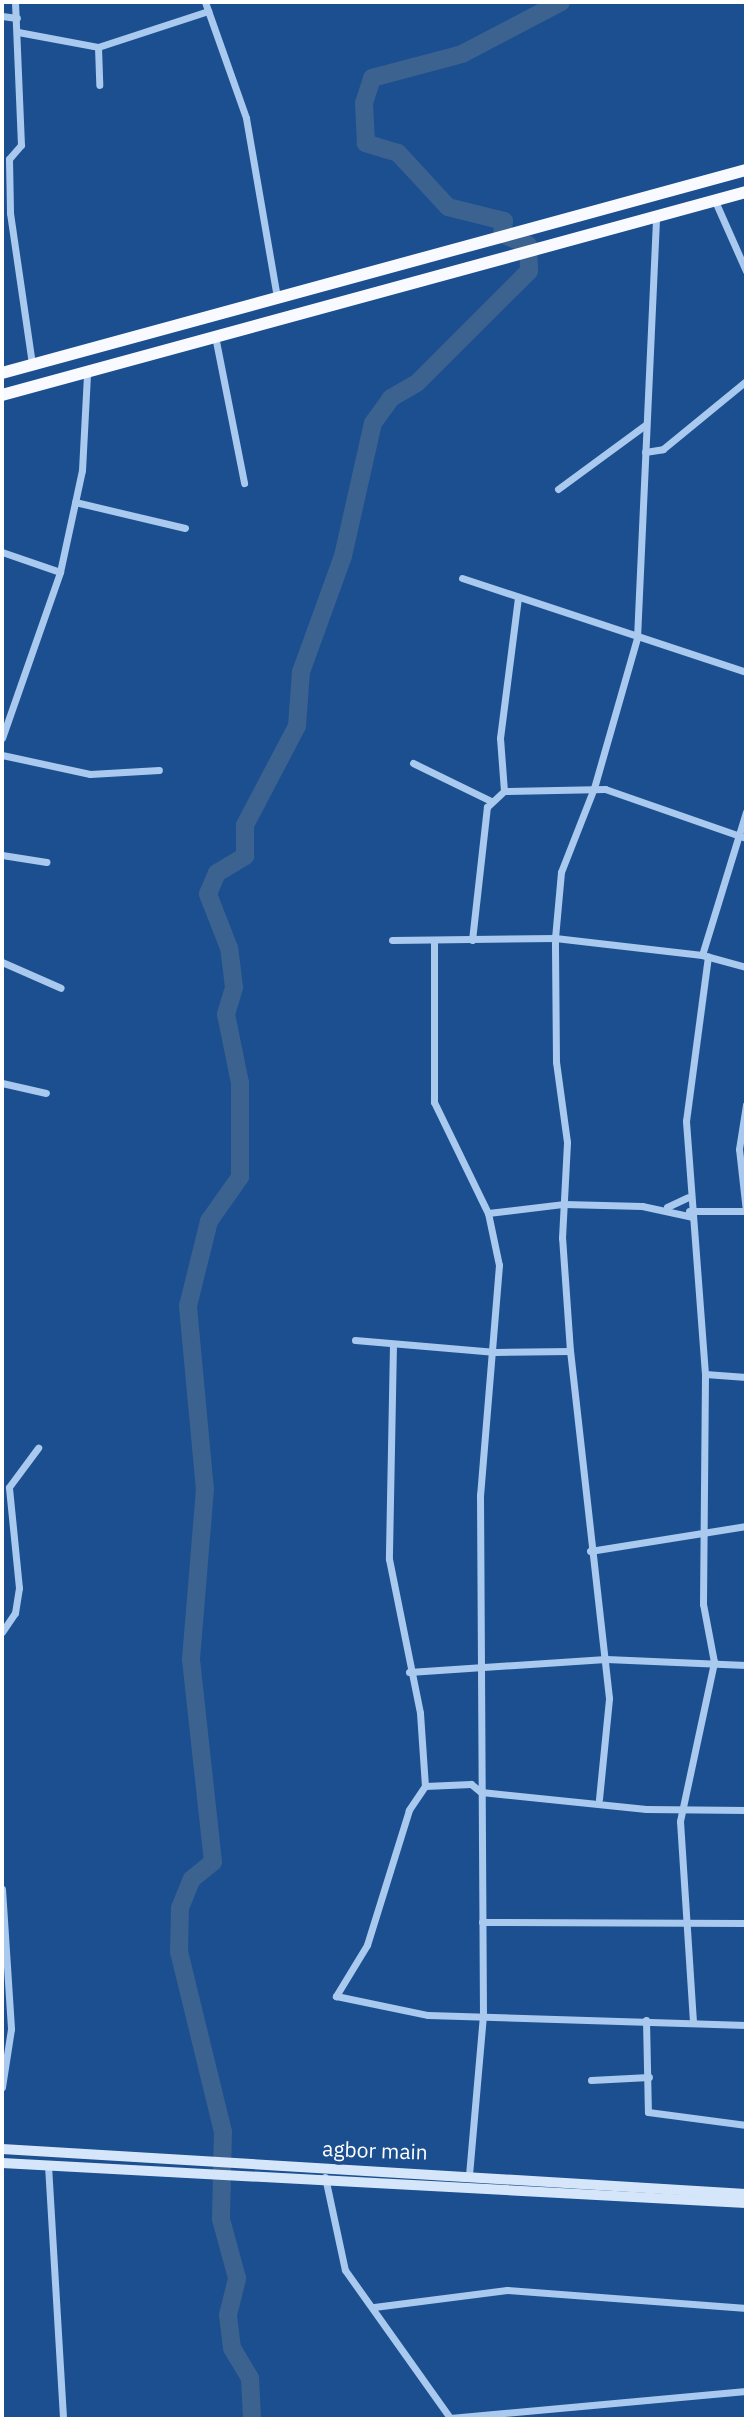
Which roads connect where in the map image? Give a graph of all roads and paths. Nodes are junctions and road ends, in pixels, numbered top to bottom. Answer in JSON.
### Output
{"nodes":[{"id":1,"x":15,"y":2,"type":"edge"},
{"id":2,"x":205,"y":2,"type":"edge"},
{"id":3,"x":208,"y":11,"type":"junction"},
{"id":4,"x":2,"y":16,"type":"edge"},
{"id":5,"x":17,"y":18,"type":"junction"},
{"id":6,"x":18,"y":32,"type":"junction"},
{"id":7,"x":98,"y":47,"type":"junction"},
{"id":8,"x":99,"y":85,"type":"dead end"},
{"id":9,"x":6,"y":159,"type":"edge"},
{"id":10,"x":746,"y":170,"type":"edge"},
{"id":11,"x":746,"y":192,"type":"edge"},
{"id":12,"x":715,"y":201,"type":"junction"},
{"id":13,"x":2,"y":208,"type":"edge"},
{"id":14,"x":10,"y":213,"type":"junction"},
{"id":15,"x":656,"y":217,"type":"junction"},
{"id":16,"x":746,"y":271,"type":"edge"},
{"id":17,"x":277,"y":297,"type":"junction"},
{"id":18,"x":165,"y":327,"type":"junction"},
{"id":19,"x":215,"y":335,"type":"junction"},
{"id":20,"x":170,"y":348,"type":"junction"},
{"id":21,"x":32,"y":363,"type":"junction"},
{"id":22,"x":2,"y":372,"type":"edge"},
{"id":23,"x":87,"y":373,"type":"junction"},
{"id":24,"x":746,"y":381,"type":"edge"},
{"id":25,"x":2,"y":395,"type":"edge"},
{"id":26,"x":645,"y":425,"type":"junction"},
{"id":27,"x":645,"y":452,"type":"junction"},
{"id":28,"x":244,"y":483,"type":"dead end"},
{"id":29,"x":558,"y":489,"type":"dead end"},
{"id":30,"x":75,"y":502,"type":"junction"},
{"id":31,"x":185,"y":527,"type":"dead end"},
{"id":32,"x":2,"y":552,"type":"edge"},
{"id":33,"x":60,"y":572,"type":"junction"},
{"id":34,"x":462,"y":578,"type":"dead end"},
{"id":35,"x":518,"y":597,"type":"junction"},
{"id":36,"x":638,"y":638,"type":"junction"},
{"id":37,"x":746,"y":672,"type":"edge"},
{"id":38,"x":2,"y":738,"type":"edge"},
{"id":39,"x":2,"y":755,"type":"edge"},
{"id":40,"x":413,"y":763,"type":"dead end"},
{"id":41,"x":159,"y":770,"type":"dead end"},
{"id":42,"x":594,"y":788,"type":"junction"},
{"id":43,"x":504,"y":791,"type":"junction"},
{"id":44,"x":491,"y":801,"type":"junction"},
{"id":45,"x":746,"y":812,"type":"edge"},
{"id":46,"x":743,"y":836,"type":"edge"},
{"id":47,"x":2,"y":855,"type":"edge"},
{"id":48,"x":46,"y":862,"type":"dead end"},
{"id":49,"x":555,"y":938,"type":"junction"},
{"id":50,"x":393,"y":940,"type":"dead end"},
{"id":51,"x":434,"y":940,"type":"junction"},
{"id":52,"x":472,"y":940,"type":"junction"},
{"id":53,"x":705,"y":956,"type":"junction"},
{"id":54,"x":2,"y":962,"type":"edge"},
{"id":55,"x":746,"y":967,"type":"edge"},
{"id":56,"x":61,"y":988,"type":"dead end"},
{"id":57,"x":2,"y":1083,"type":"edge"},
{"id":58,"x":46,"y":1093,"type":"dead end"},
{"id":59,"x":746,"y":1105,"type":"edge"},
{"id":60,"x":688,"y":1197,"type":"junction"},
{"id":61,"x":564,"y":1204,"type":"junction"},
{"id":62,"x":667,"y":1207,"type":"junction"},
{"id":63,"x":746,"y":1211,"type":"edge"},
{"id":64,"x":488,"y":1213,"type":"junction"},
{"id":65,"x":691,"y":1214,"type":"junction"},
{"id":66,"x":355,"y":1340,"type":"dead end"},
{"id":67,"x":393,"y":1344,"type":"junction"},
{"id":68,"x":570,"y":1351,"type":"junction"},
{"id":69,"x":495,"y":1352,"type":"junction"},
{"id":70,"x":705,"y":1374,"type":"junction"},
{"id":71,"x":746,"y":1377,"type":"edge"},
{"id":72,"x":38,"y":1448,"type":"dead end"},
{"id":73,"x":746,"y":1526,"type":"edge"},
{"id":74,"x":702,"y":1531,"type":"junction"},
{"id":75,"x":590,"y":1551,"type":"junction"},
{"id":76,"x":2,"y":1632,"type":"edge"},
{"id":77,"x":606,"y":1659,"type":"junction"},
{"id":78,"x":714,"y":1662,"type":"junction"},
{"id":79,"x":746,"y":1665,"type":"edge"},
{"id":80,"x":478,"y":1666,"type":"junction"},
{"id":81,"x":409,"y":1672,"type":"junction"},
{"id":82,"x":425,"y":1786,"type":"junction"},
{"id":83,"x":481,"y":1792,"type":"junction"},
{"id":84,"x":599,"y":1800,"type":"junction"},
{"id":85,"x":683,"y":1808,"type":"junction"},
{"id":86,"x":746,"y":1810,"type":"edge"},
{"id":87,"x":2,"y":1889,"type":"edge"},
{"id":88,"x":482,"y":1922,"type":"junction"},
{"id":89,"x":746,"y":1923,"type":"edge"},
{"id":90,"x":684,"y":1926,"type":"junction"},
{"id":91,"x":483,"y":2015,"type":"junction"},
{"id":92,"x":646,"y":2020,"type":"junction"},
{"id":93,"x":693,"y":2022,"type":"junction"},
{"id":94,"x":746,"y":2025,"type":"edge"},
{"id":95,"x":649,"y":2077,"type":"junction"},
{"id":96,"x":591,"y":2080,"type":"dead end"},
{"id":97,"x":2,"y":2087,"type":"edge"},
{"id":98,"x":746,"y":2125,"type":"edge"},
{"id":99,"x":2,"y":2149,"type":"edge"},
{"id":100,"x":2,"y":2163,"type":"edge"},
{"id":101,"x":48,"y":2165,"type":"junction"},
{"id":102,"x":193,"y":2168,"type":"junction"},
{"id":103,"x":232,"y":2169,"type":"junction"},
{"id":104,"x":429,"y":2172,"type":"junction"},
{"id":105,"x":469,"y":2174,"type":"junction"},
{"id":106,"x":325,"y":2177,"type":"junction"},
{"id":107,"x":428,"y":2185,"type":"junction"},
{"id":108,"x":746,"y":2194,"type":"edge"},
{"id":109,"x":746,"y":2203,"type":"edge"},
{"id":110,"x":374,"y":2307,"type":"junction"},
{"id":111,"x":746,"y":2308,"type":"edge"},
{"id":112,"x":746,"y":2391,"type":"edge"},
{"id":113,"x":63,"y":2419,"type":"edge"},
{"id":114,"x":450,"y":2419,"type":"edge"}],
"edges":[{"from":1,"to":5,"type":"street"},
{"from":2,"to":3,"type":"street"},
{"from":3,"to":7,"type":"street"},
{"from":3,"to":17,"type":"street"},
{"from":4,"to":5,"type":"street"},
{"from":5,"to":6,"type":"street"},
{"from":6,"to":7,"type":"street"},
{"from":6,"to":9,"type":"street"},
{"from":7,"to":8,"type":"street"},
{"from":9,"to":14,"type":"street"},
{"from":10,"to":17,"type":"highway"},
{"from":11,"to":12,"type":"highway"},
{"from":12,"to":15,"type":"highway"},
{"from":12,"to":16,"type":"street"},
{"from":13,"to":14,"type":"street"},
{"from":14,"to":21,"type":"street"},
{"from":15,"to":19,"type":"highway"},
{"from":15,"to":26,"type":"street"},
{"from":17,"to":18,"type":"highway"},
{"from":18,"to":20,"type":"highway"},
{"from":18,"to":21,"type":"highway"},
{"from":19,"to":20,"type":"highway"},
{"from":19,"to":28,"type":"street"},
{"from":20,"to":23,"type":"highway"},
{"from":21,"to":22,"type":"highway"},
{"from":23,"to":25,"type":"highway"},
{"from":23,"to":30,"type":"street"},
{"from":24,"to":27,"type":"street"},
{"from":26,"to":27,"type":"street"},
{"from":26,"to":29,"type":"street"},
{"from":27,"to":36,"type":"street"},
{"from":30,"to":31,"type":"street"},
{"from":30,"to":33,"type":"street"},
{"from":32,"to":33,"type":"street"},
{"from":33,"to":38,"type":"street"},
{"from":34,"to":35,"type":"street"},
{"from":35,"to":36,"type":"street"},
{"from":35,"to":43,"type":"street"},
{"from":36,"to":37,"type":"street"},
{"from":36,"to":42,"type":"street"},
{"from":39,"to":41,"type":"street"},
{"from":40,"to":44,"type":"street"},
{"from":42,"to":43,"type":"street"},
{"from":42,"to":46,"type":"street"},
{"from":42,"to":49,"type":"street"},
{"from":43,"to":44,"type":"street"},
{"from":44,"to":52,"type":"street"},
{"from":45,"to":46,"type":"street"},
{"from":46,"to":53,"type":"street"},
{"from":47,"to":48,"type":"street"},
{"from":49,"to":52,"type":"street"},
{"from":49,"to":53,"type":"street"},
{"from":49,"to":61,"type":"street"},
{"from":50,"to":51,"type":"street"},
{"from":51,"to":52,"type":"street"},
{"from":51,"to":64,"type":"street"},
{"from":53,"to":55,"type":"street"},
{"from":53,"to":60,"type":"street"},
{"from":54,"to":56,"type":"street"},
{"from":57,"to":58,"type":"street"},
{"from":59,"to":63,"type":"street"},
{"from":60,"to":62,"type":"street"},
{"from":60,"to":65,"type":"street"},
{"from":61,"to":62,"type":"street"},
{"from":61,"to":64,"type":"street"},
{"from":61,"to":68,"type":"street"},
{"from":62,"to":65,"type":"street"},
{"from":63,"to":65,"type":"street"},
{"from":64,"to":69,"type":"street"},
{"from":65,"to":70,"type":"street"},
{"from":66,"to":67,"type":"street"},
{"from":67,"to":69,"type":"street"},
{"from":67,"to":81,"type":"street"},
{"from":68,"to":69,"type":"street"},
{"from":68,"to":75,"type":"street"},
{"from":69,"to":80,"type":"street"},
{"from":70,"to":71,"type":"street"},
{"from":70,"to":74,"type":"street"},
{"from":72,"to":76,"type":"street"},
{"from":73,"to":74,"type":"street"},
{"from":74,"to":75,"type":"street"},
{"from":74,"to":78,"type":"street"},
{"from":75,"to":77,"type":"street"},
{"from":77,"to":78,"type":"street"},
{"from":77,"to":80,"type":"street"},
{"from":77,"to":84,"type":"street"},
{"from":78,"to":79,"type":"street"},
{"from":78,"to":85,"type":"street"},
{"from":80,"to":81,"type":"street"},
{"from":80,"to":83,"type":"street"},
{"from":81,"to":82,"type":"street"},
{"from":82,"to":83,"type":"street"},
{"from":82,"to":91,"type":"street"},
{"from":83,"to":84,"type":"street"},
{"from":83,"to":88,"type":"street"},
{"from":84,"to":85,"type":"street"},
{"from":85,"to":86,"type":"street"},
{"from":85,"to":90,"type":"street"},
{"from":87,"to":97,"type":"street"},
{"from":88,"to":90,"type":"street"},
{"from":88,"to":91,"type":"street"},
{"from":89,"to":90,"type":"street"},
{"from":90,"to":93,"type":"street"},
{"from":91,"to":92,"type":"street"},
{"from":91,"to":105,"type":"street"},
{"from":92,"to":93,"type":"street"},
{"from":92,"to":95,"type":"street"},
{"from":93,"to":94,"type":"street"},
{"from":95,"to":96,"type":"street"},
{"from":95,"to":98,"type":"street"},
{"from":99,"to":102,"type":"main road","name":"agbor main"},
{"from":100,"to":101,"type":"main road","name":"agbor main"},
{"from":101,"to":102,"type":"main road","name":"agbor main"},
{"from":101,"to":113,"type":"street"},
{"from":102,"to":103,"type":"main road","name":"agbor main"},
{"from":103,"to":104,"type":"main road","name":"agbor main"},
{"from":103,"to":106,"type":"main road","name":"agbor main"},
{"from":104,"to":105,"type":"main road","name":"agbor main"},
{"from":104,"to":107,"type":"main road"},
{"from":105,"to":108,"type":"main road","name":"agbor main"},
{"from":106,"to":107,"type":"main road","name":"agbor main"},
{"from":106,"to":110,"type":"street"},
{"from":107,"to":109,"type":"main road","name":"agbor main"},
{"from":110,"to":111,"type":"street"},
{"from":110,"to":114,"type":"street"},
{"from":112,"to":114,"type":"street"}]}
